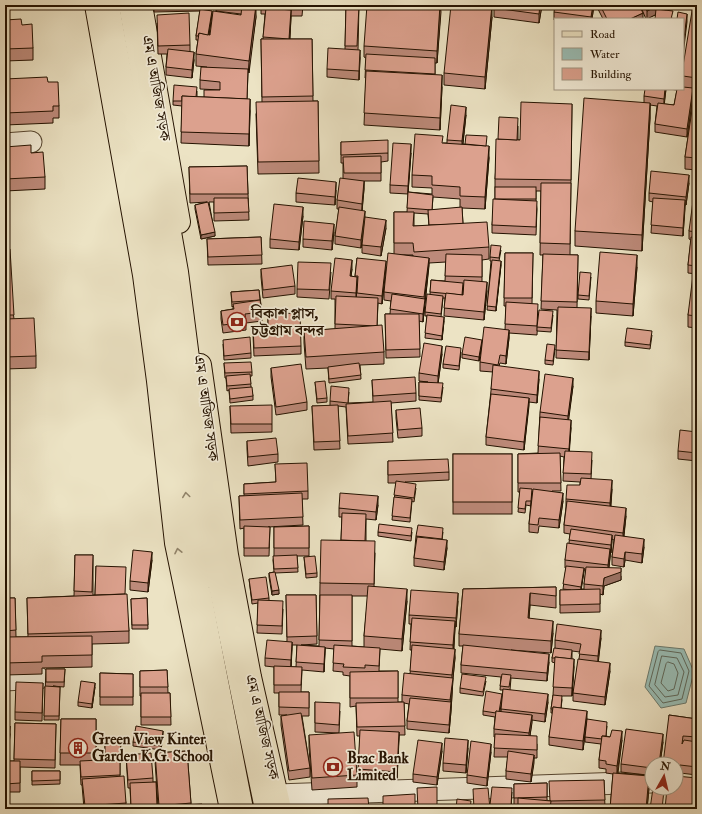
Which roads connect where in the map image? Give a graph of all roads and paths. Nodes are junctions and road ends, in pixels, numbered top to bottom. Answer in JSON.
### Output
{"nodes":[{"id":1,"x":96,"y":5,"type":"edge"},
{"id":2,"x":108,"y":5,"type":"edge"},
{"id":3,"x":130,"y":5,"type":"edge"},
{"id":4,"x":141,"y":5,"type":"edge"},
{"id":5,"x":31,"y":142,"type":"dead end"},
{"id":6,"x":5,"y":144,"type":"edge"},
{"id":7,"x":39,"y":678,"type":"dead end"},
{"id":8,"x":5,"y":680,"type":"edge"},
{"id":9,"x":644,"y":782,"type":"edge"},
{"id":10,"x":274,"y":804,"type":"edge"},
{"id":11,"x":231,"y":809,"type":"edge"},
{"id":12,"x":242,"y":809,"type":"edge"}],
"edges":[{"from":11,"to":1,"type":"main road","one_way":true},
{"from":12,"to":2,"type":"main road","one_way":true},
{"from":3,"to":10,"type":"main road"},
{"from":4,"to":10,"type":"main road","name":"এম এ আজিজ সড়ক"},
{"from":5,"to":6,"type":"street"},
{"from":7,"to":8,"type":"street"},
{"from":9,"to":10,"type":"street"}]}
